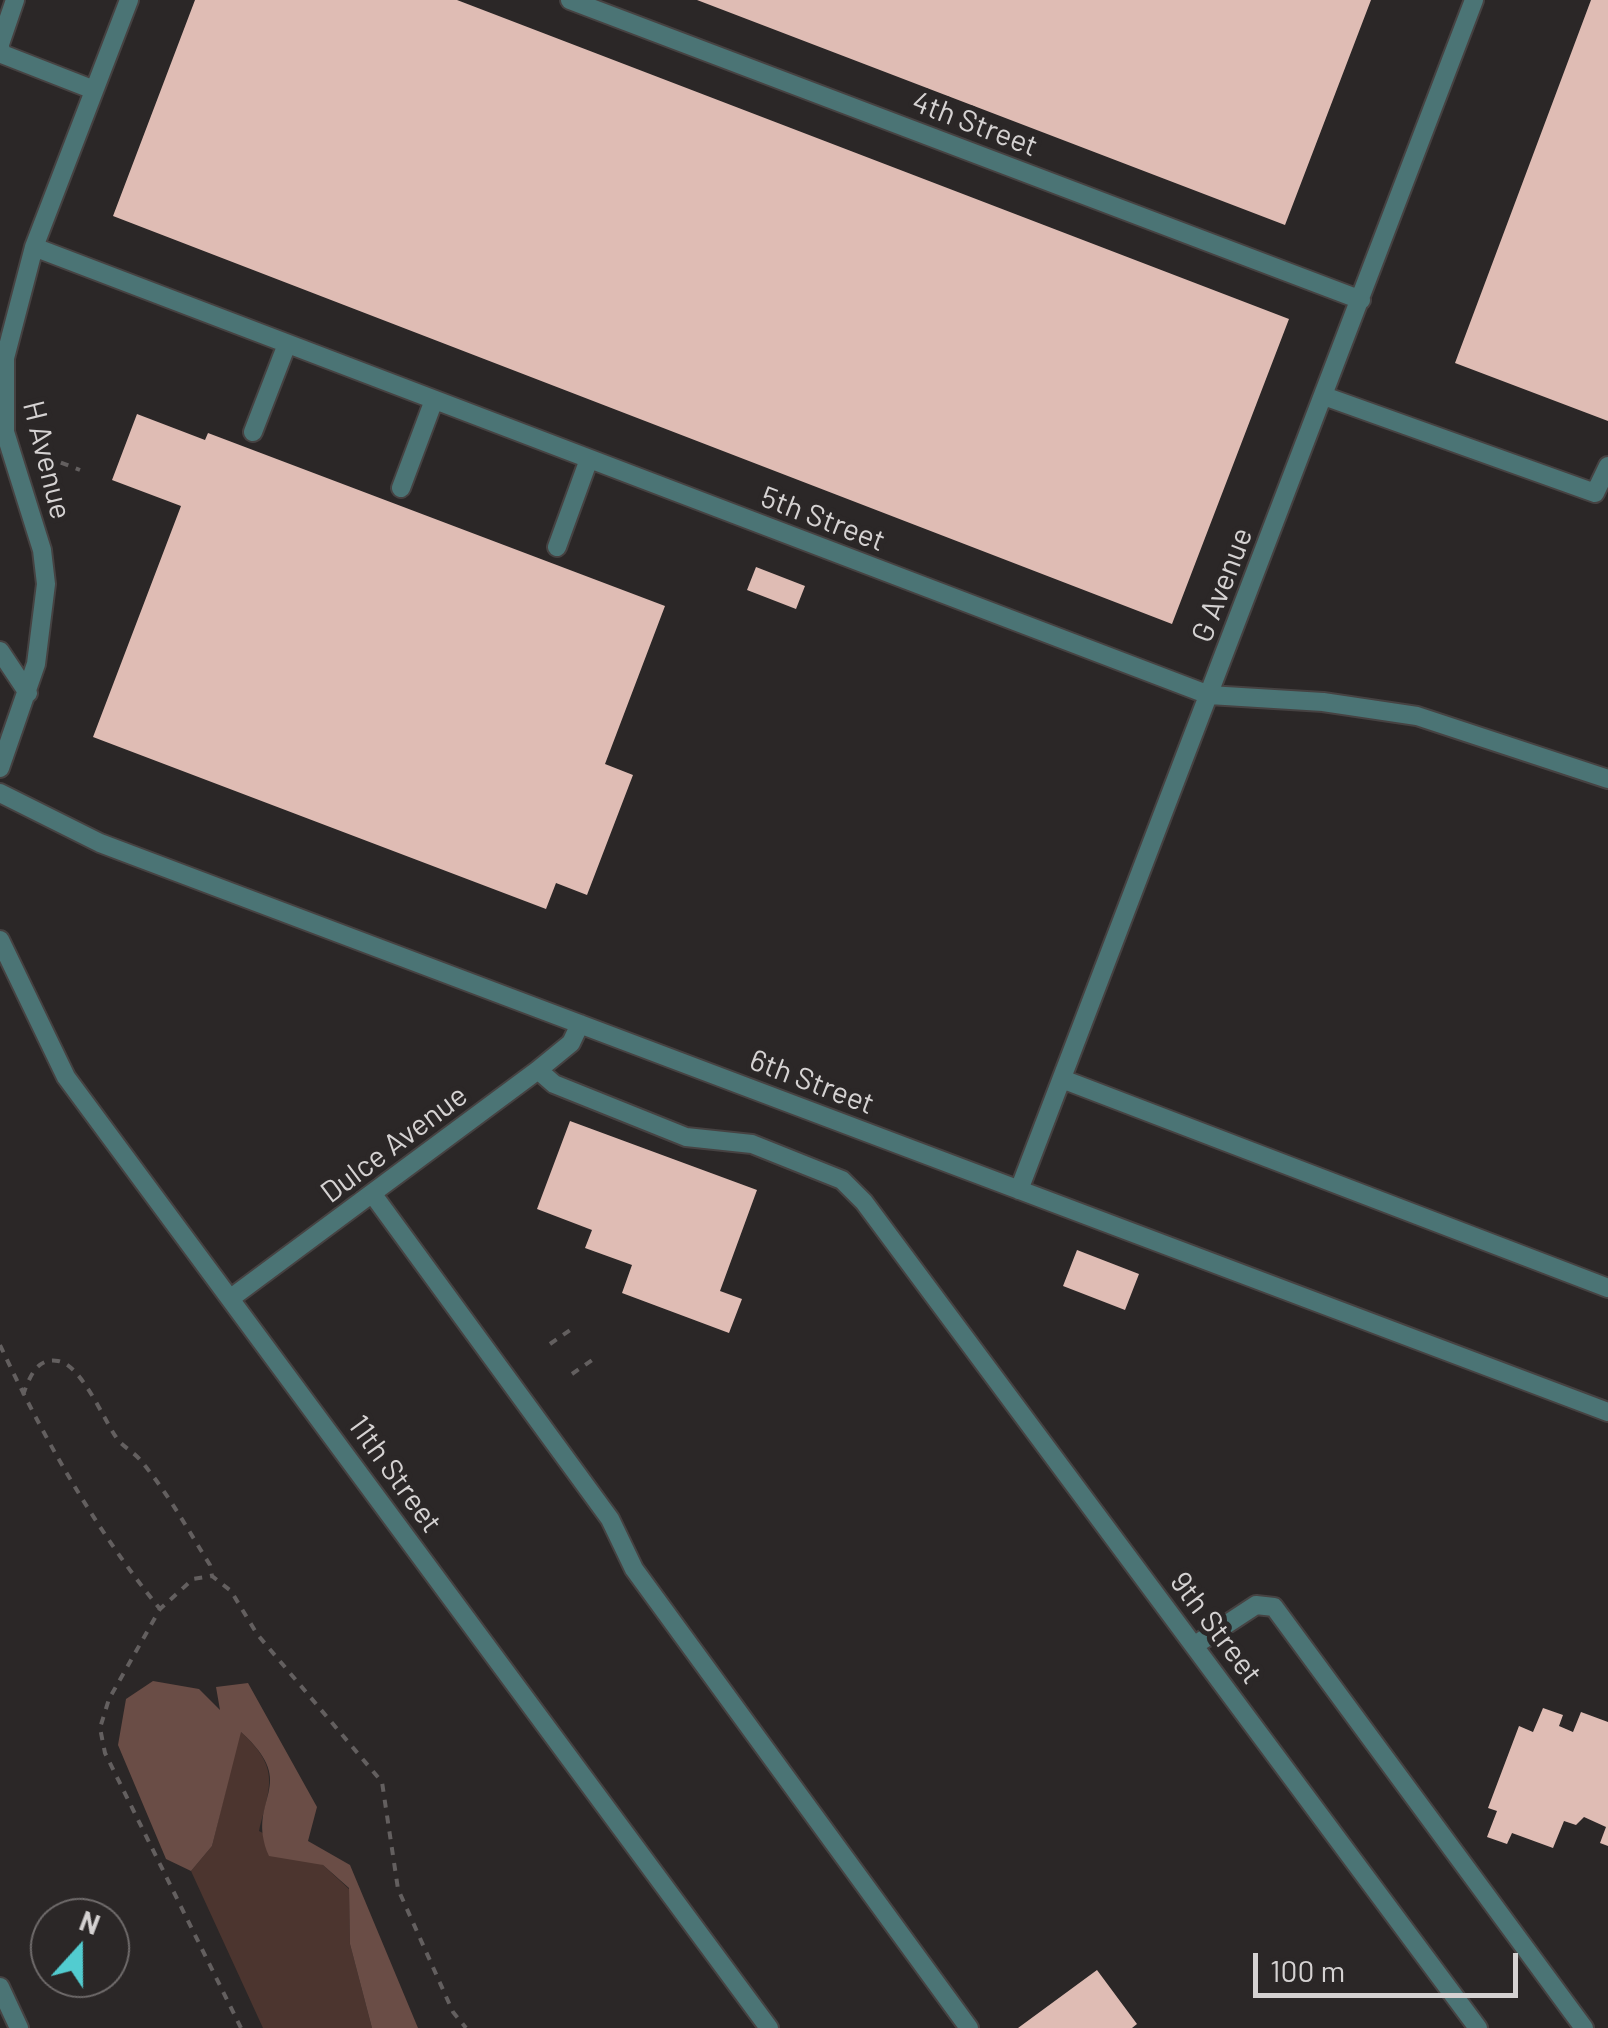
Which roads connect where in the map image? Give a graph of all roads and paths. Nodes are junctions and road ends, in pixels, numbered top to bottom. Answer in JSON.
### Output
{"nodes":[{"id":1,"x":15,"y":0,"type":"edge"},
{"id":2,"x":129,"y":0,"type":"edge"},
{"id":3,"x":570,"y":0,"type":"edge"},
{"id":4,"x":1474,"y":0,"type":"edge"},
{"id":5,"x":2,"y":54,"type":"edge"},
{"id":6,"x":94,"y":90,"type":"junction"},
{"id":7,"x":34,"y":247,"type":"junction"},
{"id":8,"x":1360,"y":300,"type":"junction"},
{"id":9,"x":286,"y":344,"type":"junction"},
{"id":10,"x":1324,"y":396,"type":"junction"},
{"id":11,"x":434,"y":400,"type":"junction"},
{"id":12,"x":253,"y":432,"type":"dead end"},
{"id":13,"x":7,"y":441,"type":"junction"},
{"id":14,"x":589,"y":459,"type":"junction"},
{"id":15,"x":1608,"y":466,"type":"edge"},
{"id":16,"x":80,"y":470,"type":"dead end"},
{"id":17,"x":401,"y":488,"type":"dead end"},
{"id":18,"x":556,"y":547,"type":"dead end"},
{"id":19,"x":0,"y":651,"type":"edge"},
{"id":20,"x":28,"y":693,"type":"junction"},
{"id":21,"x":1209,"y":695,"type":"junction"},
{"id":22,"x":0,"y":768,"type":"edge"},
{"id":23,"x":1608,"y":779,"type":"edge"},
{"id":24,"x":0,"y":794,"type":"edge"},
{"id":25,"x":0,"y":940,"type":"edge"},
{"id":26,"x":580,"y":1024,"type":"junction"},
{"id":27,"x":538,"y":1070,"type":"junction"},
{"id":28,"x":1062,"y":1079,"type":"junction"},
{"id":29,"x":1019,"y":1190,"type":"junction"},
{"id":30,"x":374,"y":1196,"type":"junction"},
{"id":31,"x":1608,"y":1288,"type":"edge"},
{"id":32,"x":231,"y":1298,"type":"junction"},
{"id":33,"x":573,"y":1328,"type":"dead end"},
{"id":34,"x":550,"y":1344,"type":"dead end"},
{"id":35,"x":0,"y":1345,"type":"edge"},
{"id":36,"x":594,"y":1358,"type":"dead end"},
{"id":37,"x":572,"y":1374,"type":"dead end"},
{"id":38,"x":23,"y":1395,"type":"junction"},
{"id":39,"x":1608,"y":1412,"type":"edge"},
{"id":40,"x":212,"y":1576,"type":"junction"},
{"id":41,"x":160,"y":1609,"type":"junction"},
{"id":42,"x":1195,"y":1645,"type":"junction"},
{"id":43,"x":0,"y":1987,"type":"edge"},
{"id":44,"x":20,"y":2028,"type":"edge"},
{"id":45,"x":241,"y":2028,"type":"edge"},
{"id":46,"x":466,"y":2028,"type":"edge"},
{"id":47,"x":768,"y":2028,"type":"edge"},
{"id":48,"x":969,"y":2028,"type":"edge"},
{"id":49,"x":1478,"y":2028,"type":"edge"},
{"id":50,"x":1584,"y":2028,"type":"edge"}],
"edges":[{"from":1,"to":5,"type":"street"},
{"from":2,"to":6,"type":"street","name":"H Avenue"},
{"from":3,"to":8,"type":"street","name":"4th Street"},
{"from":4,"to":8,"type":"street","name":"G Avenue"},
{"from":5,"to":6,"type":"street"},
{"from":6,"to":7,"type":"street","name":"H Avenue"},
{"from":7,"to":9,"type":"street","name":"5th Street"},
{"from":7,"to":13,"type":"street","name":"H Avenue"},
{"from":8,"to":10,"type":"street","name":"G Avenue"},
{"from":9,"to":11,"type":"street","name":"5th Street"},
{"from":9,"to":12,"type":"street"},
{"from":10,"to":15,"type":"street"},
{"from":10,"to":21,"type":"street","name":"G Avenue"},
{"from":11,"to":14,"type":"street","name":"5th Street"},
{"from":11,"to":17,"type":"street"},
{"from":13,"to":16,"type":"path"},
{"from":13,"to":20,"type":"street","name":"H Avenue"},
{"from":14,"to":18,"type":"street"},
{"from":14,"to":21,"type":"street","name":"5th Street"},
{"from":19,"to":20,"type":"street"},
{"from":20,"to":22,"type":"street","name":"H Avenue"},
{"from":21,"to":23,"type":"street","name":"5th Street"},
{"from":21,"to":28,"type":"street","name":"G Avenue"},
{"from":24,"to":26,"type":"street","name":"6th Street"},
{"from":25,"to":32,"type":"street","name":"11th Street"},
{"from":26,"to":27,"type":"street","name":"Dulce Avenue"},
{"from":26,"to":29,"type":"street","name":"6th Street"},
{"from":27,"to":30,"type":"street","name":"Dulce Avenue"},
{"from":27,"to":42,"type":"street","name":"9th Street"},
{"from":28,"to":29,"type":"street","name":"G Avenue"},
{"from":28,"to":31,"type":"street"},
{"from":29,"to":39,"type":"street","name":"6th Street"},
{"from":30,"to":32,"type":"street","name":"Dulce Avenue"},
{"from":30,"to":48,"type":"street"},
{"from":32,"to":47,"type":"street","name":"11th Street"},
{"from":33,"to":34,"type":"path"},
{"from":35,"to":38,"type":"path"},
{"from":36,"to":37,"type":"path"},
{"from":38,"to":40,"type":"path"},
{"from":38,"to":41,"type":"path"},
{"from":40,"to":41,"type":"path"},
{"from":40,"to":46,"type":"path"},
{"from":41,"to":45,"type":"path"},
{"from":42,"to":49,"type":"street","name":"9th Street"},
{"from":42,"to":50,"type":"street"},
{"from":43,"to":44,"type":"street"}]}
